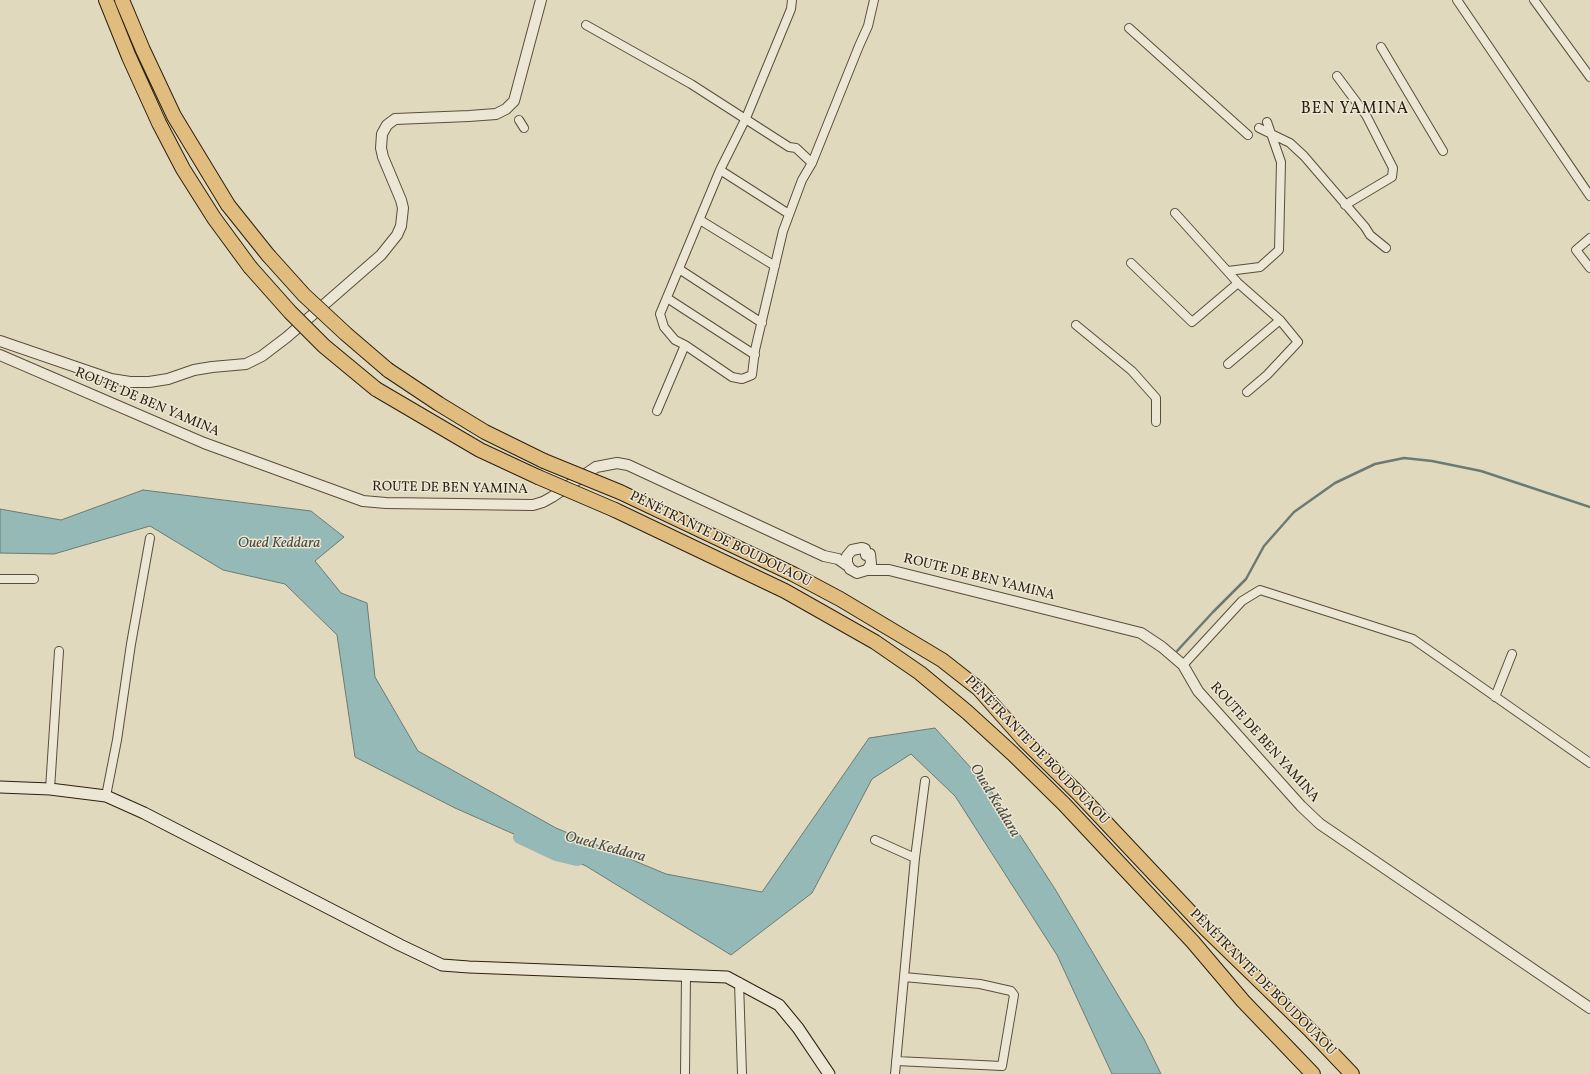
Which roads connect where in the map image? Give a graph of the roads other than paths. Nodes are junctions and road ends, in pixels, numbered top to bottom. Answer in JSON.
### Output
{"nodes":[{"id":1,"x":106,"y":0,"type":"edge"},
{"id":2,"x":122,"y":0,"type":"edge"},
{"id":3,"x":541,"y":0,"type":"edge"},
{"id":4,"x":792,"y":0,"type":"edge"},
{"id":5,"x":874,"y":0,"type":"edge"},
{"id":6,"x":1457,"y":0,"type":"edge"},
{"id":7,"x":1534,"y":0,"type":"edge"},
{"id":8,"x":586,"y":24,"type":"dead end"},
{"id":9,"x":1129,"y":28,"type":"dead end"},
{"id":10,"x":1381,"y":47,"type":"dead end"},
{"id":11,"x":1337,"y":76,"type":"dead end"},
{"id":12,"x":1590,"y":77,"type":"edge"},
{"id":13,"x":746,"y":118,"type":"junction"},
{"id":14,"x":519,"y":120,"type":"dead end"},
{"id":15,"x":1267,"y":122,"type":"dead end"},
{"id":16,"x":524,"y":128,"type":"dead end"},
{"id":17,"x":1258,"y":128,"type":"dead end"},
{"id":18,"x":1248,"y":135,"type":"dead end"},
{"id":19,"x":1272,"y":135,"type":"junction"},
{"id":20,"x":1443,"y":152,"type":"dead end"},
{"id":21,"x":812,"y":163,"type":"junction"},
{"id":22,"x":720,"y":170,"type":"junction"},
{"id":23,"x":1590,"y":196,"type":"edge"},
{"id":24,"x":1345,"y":205,"type":"junction"},
{"id":25,"x":1175,"y":213,"type":"dead end"},
{"id":26,"x":789,"y":214,"type":"junction"},
{"id":27,"x":700,"y":220,"type":"junction"},
{"id":28,"x":1590,"y":238,"type":"edge"},
{"id":29,"x":1386,"y":248,"type":"dead end"},
{"id":30,"x":1131,"y":264,"type":"dead end"},
{"id":31,"x":775,"y":266,"type":"junction"},
{"id":32,"x":1590,"y":268,"type":"edge"},
{"id":33,"x":679,"y":269,"type":"junction"},
{"id":34,"x":1228,"y":271,"type":"junction"},
{"id":35,"x":1238,"y":283,"type":"junction"},
{"id":36,"x":667,"y":298,"type":"junction"},
{"id":37,"x":1280,"y":320,"type":"junction"},
{"id":38,"x":762,"y":323,"type":"junction"},
{"id":39,"x":1076,"y":324,"type":"dead end"},
{"id":40,"x":0,"y":341,"type":"edge"},
{"id":41,"x":685,"y":345,"type":"junction"},
{"id":42,"x":0,"y":355,"type":"edge"},
{"id":43,"x":755,"y":355,"type":"junction"},
{"id":44,"x":1228,"y":364,"type":"dead end"},
{"id":45,"x":1247,"y":392,"type":"dead end"},
{"id":46,"x":657,"y":411,"type":"dead end"},
{"id":47,"x":1156,"y":422,"type":"dead end"},
{"id":48,"x":150,"y":538,"type":"dead end"},
{"id":49,"x":849,"y":552,"type":"junction"},
{"id":50,"x":824,"y":556,"type":"junction"},
{"id":51,"x":872,"y":557,"type":"junction"},
{"id":52,"x":848,"y":566,"type":"junction"},
{"id":53,"x":867,"y":570,"type":"junction"},
{"id":54,"x":890,"y":570,"type":"junction"},
{"id":55,"x":0,"y":578,"type":"edge"},
{"id":56,"x":34,"y":579,"type":"dead end"},
{"id":57,"x":59,"y":651,"type":"dead end"},
{"id":58,"x":1512,"y":654,"type":"dead end"},
{"id":59,"x":1183,"y":665,"type":"junction"},
{"id":60,"x":1495,"y":697,"type":"junction"},
{"id":61,"x":1590,"y":763,"type":"edge"},
{"id":62,"x":925,"y":781,"type":"dead end"},
{"id":63,"x":0,"y":787,"type":"edge"},
{"id":64,"x":50,"y":789,"type":"junction"},
{"id":65,"x":106,"y":796,"type":"junction"},
{"id":66,"x":875,"y":840,"type":"dead end"},
{"id":67,"x":915,"y":858,"type":"junction"},
{"id":68,"x":686,"y":975,"type":"junction"},
{"id":69,"x":904,"y":977,"type":"junction"},
{"id":70,"x":738,"y":982,"type":"junction"},
{"id":71,"x":1590,"y":1008,"type":"edge"},
{"id":72,"x":896,"y":1061,"type":"junction"},
{"id":73,"x":684,"y":1074,"type":"edge"},
{"id":74,"x":742,"y":1074,"type":"edge"},
{"id":75,"x":829,"y":1074,"type":"edge"},
{"id":76,"x":895,"y":1074,"type":"edge"},
{"id":77,"x":1313,"y":1074,"type":"edge"},
{"id":78,"x":1352,"y":1074,"type":"edge"}],
"edges":[{"from":1,"to":77,"type":"highway","name":"PÉNÉTRANTE DE BOUDOUAOU","bridge":true},
{"from":2,"to":78,"type":"highway","name":"PÉNÉTRANTE DE BOUDOUAOU","bridge":true},
{"from":3,"to":40,"type":"street"},
{"from":4,"to":13,"type":"street"},
{"from":5,"to":21,"type":"street"},
{"from":6,"to":23,"type":"street"},
{"from":7,"to":12,"type":"street"},
{"from":8,"to":13,"type":"street"},
{"from":9,"to":18,"type":"street"},
{"from":10,"to":20,"type":"street"},
{"from":11,"to":24,"type":"street"},
{"from":13,"to":21,"type":"street"},
{"from":13,"to":22,"type":"street"},
{"from":14,"to":16,"type":"street"},
{"from":15,"to":19,"type":"street"},
{"from":17,"to":19,"type":"street"},
{"from":19,"to":24,"type":"street"},
{"from":19,"to":34,"type":"street"},
{"from":21,"to":26,"type":"street"},
{"from":22,"to":26,"type":"street"},
{"from":22,"to":27,"type":"street"},
{"from":24,"to":29,"type":"street"},
{"from":25,"to":34,"type":"street"},
{"from":26,"to":31,"type":"street"},
{"from":27,"to":31,"type":"street"},
{"from":27,"to":33,"type":"street"},
{"from":28,"to":32,"type":"street"},
{"from":30,"to":35,"type":"street"},
{"from":31,"to":38,"type":"street"},
{"from":33,"to":36,"type":"street"},
{"from":33,"to":38,"type":"street"},
{"from":34,"to":35,"type":"street"},
{"from":35,"to":37,"type":"street"},
{"from":36,"to":41,"type":"street"},
{"from":36,"to":43,"type":"street"},
{"from":37,"to":44,"type":"street"},
{"from":37,"to":45,"type":"street"},
{"from":38,"to":43,"type":"street"},
{"from":39,"to":47,"type":"street"},
{"from":41,"to":43,"type":"street"},
{"from":41,"to":46,"type":"street"},
{"from":42,"to":50,"type":"street","name":"ROUTE DE BEN YAMINA"},
{"from":48,"to":65,"type":"street"},
{"from":49,"to":50,"type":"street"},
{"from":49,"to":51,"type":"street"},
{"from":49,"to":52,"type":"street"},
{"from":50,"to":52,"type":"street","name":"ROUTE DE BEN YAMINA"},
{"from":51,"to":53,"type":"street"},
{"from":51,"to":54,"type":"street","name":"ROUTE DE BEN YAMINA"},
{"from":52,"to":53,"type":"street"},
{"from":53,"to":54,"type":"street","name":"ROUTE DE BEN YAMINA"},
{"from":54,"to":59,"type":"street","name":"ROUTE DE BEN YAMINA"},
{"from":55,"to":56,"type":"street"},
{"from":57,"to":64,"type":"street"},
{"from":58,"to":60,"type":"street"},
{"from":59,"to":60,"type":"street"},
{"from":59,"to":71,"type":"street","name":"ROUTE DE BEN YAMINA"},
{"from":60,"to":61,"type":"street"},
{"from":62,"to":67,"type":"street"},
{"from":63,"to":64,"type":"main road"},
{"from":64,"to":65,"type":"main road"},
{"from":65,"to":68,"type":"main road"},
{"from":66,"to":67,"type":"street"},
{"from":67,"to":69,"type":"street"},
{"from":68,"to":70,"type":"main road"},
{"from":68,"to":73,"type":"street"},
{"from":69,"to":72,"type":"street"},
{"from":69,"to":72,"type":"street"},
{"from":70,"to":74,"type":"street"},
{"from":70,"to":75,"type":"main road"},
{"from":72,"to":76,"type":"street"}]}
